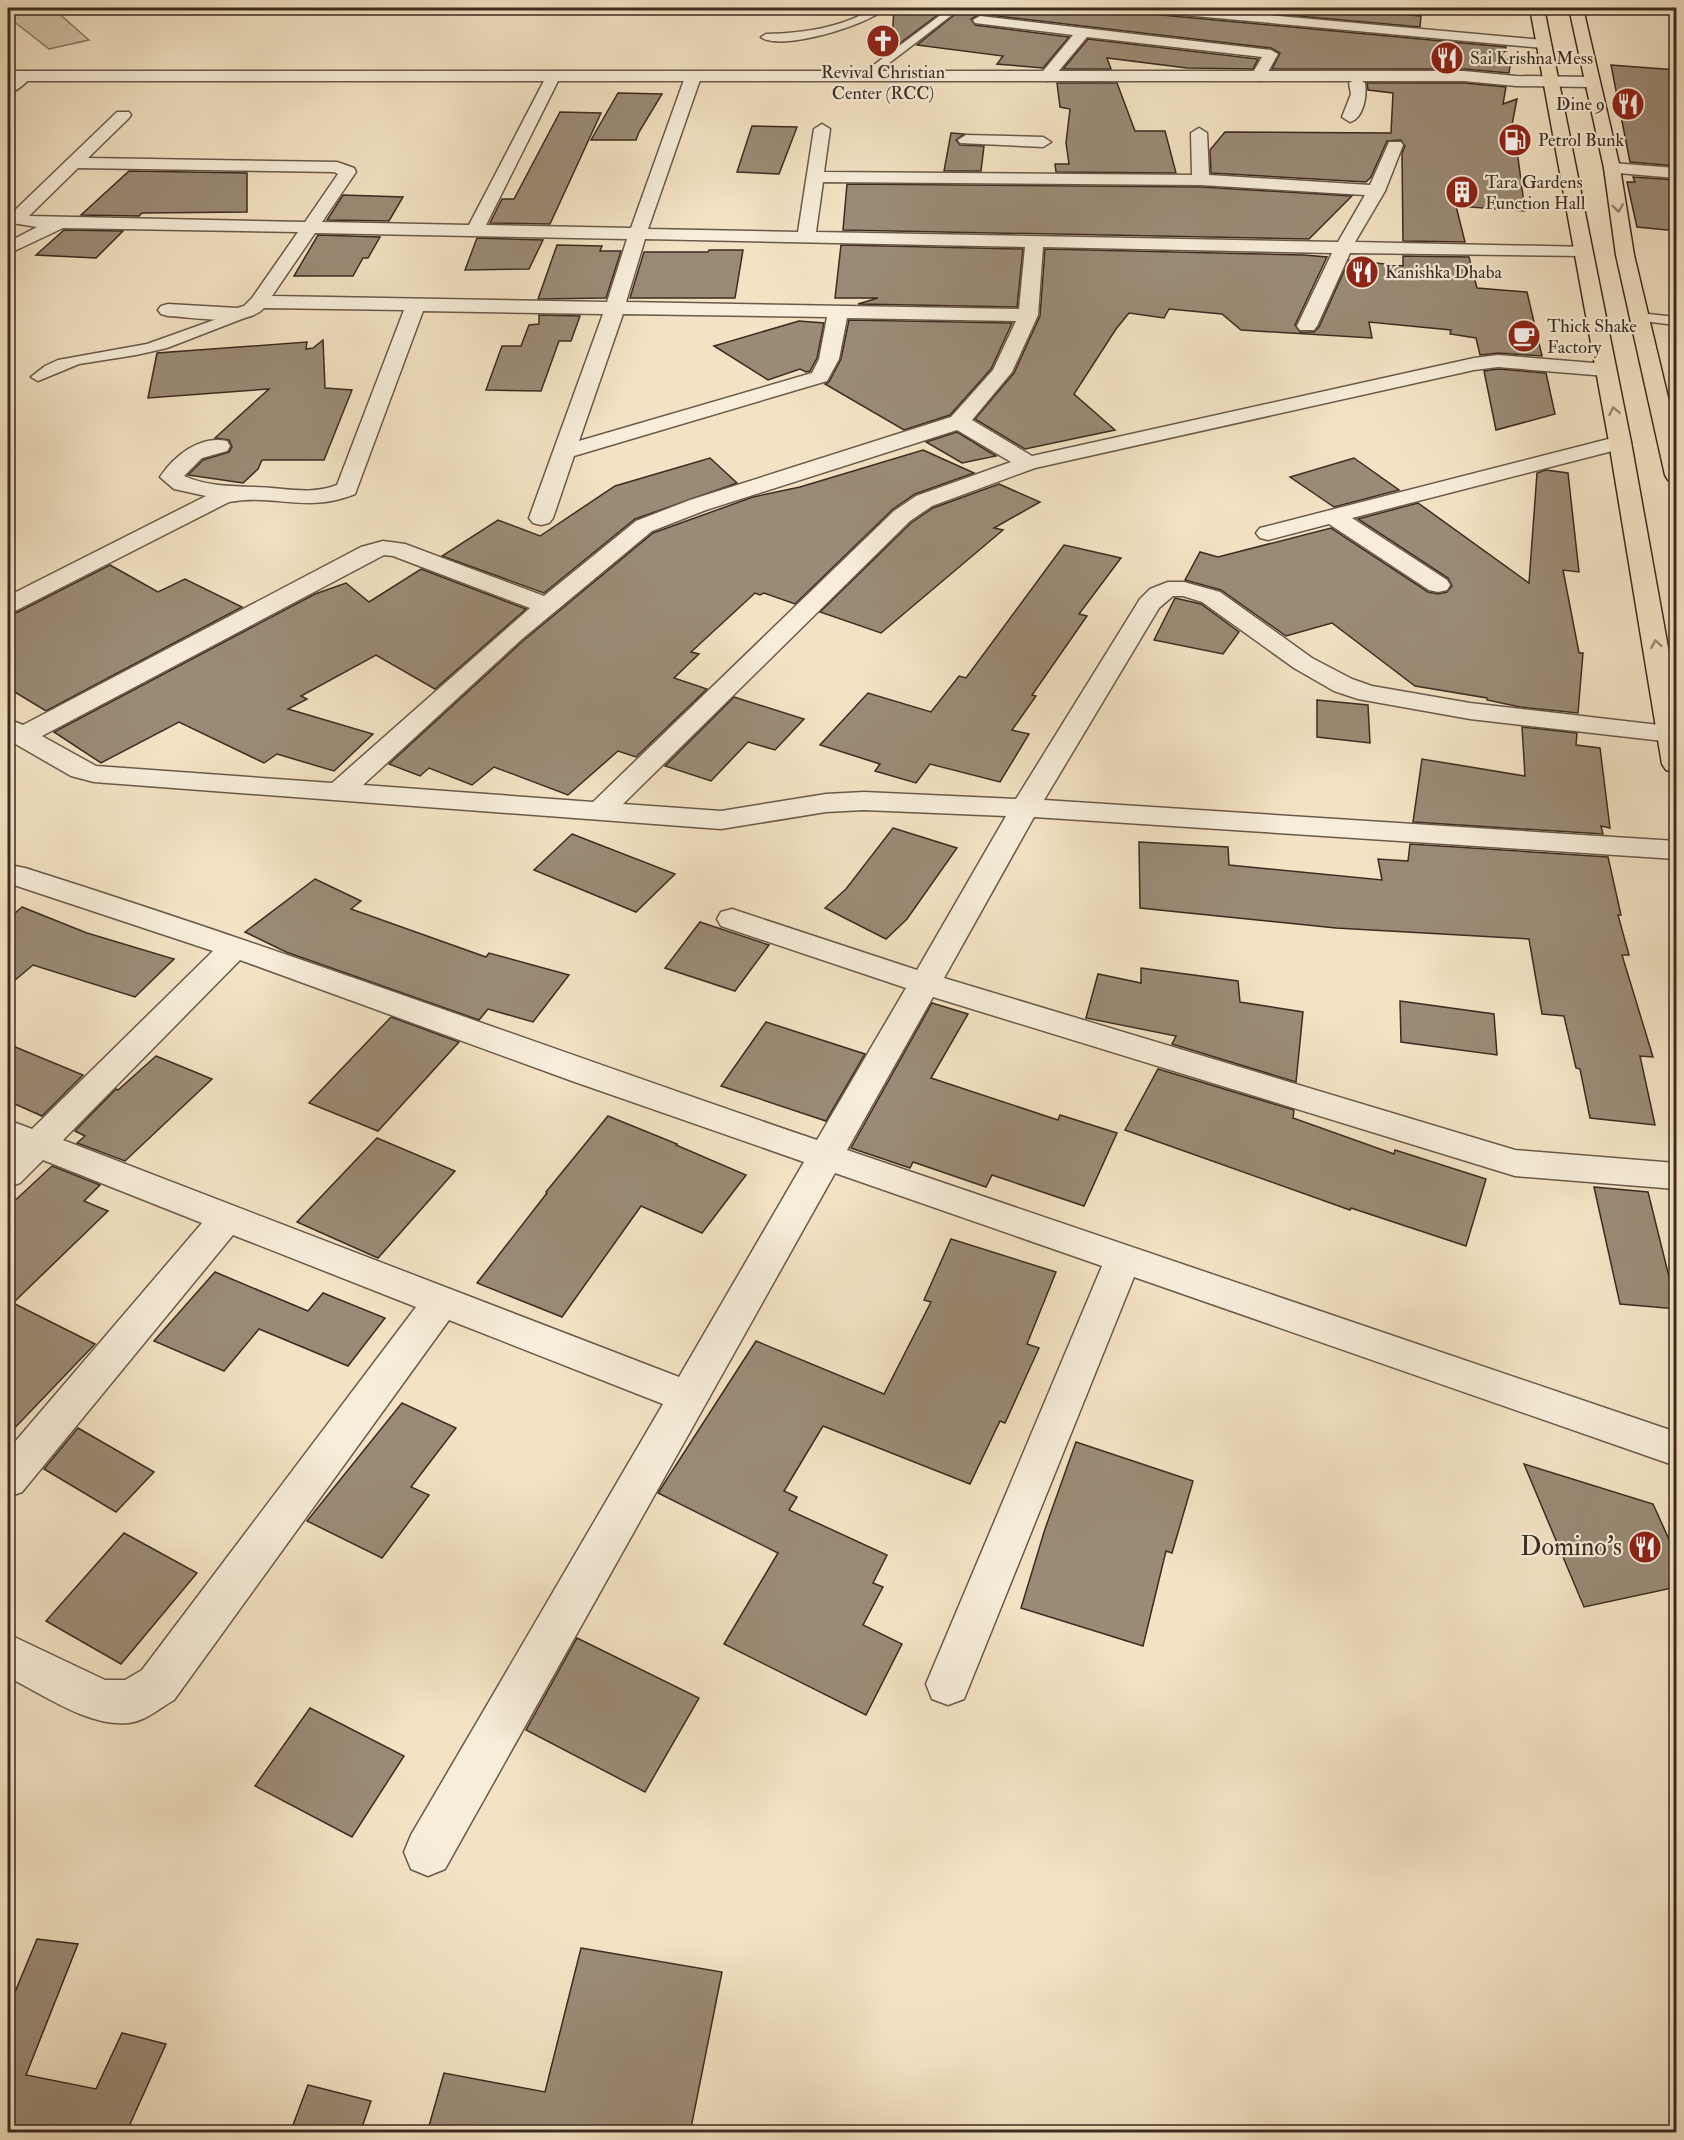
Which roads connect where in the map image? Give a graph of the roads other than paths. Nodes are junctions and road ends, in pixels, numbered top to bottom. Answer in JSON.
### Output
{"nodes":[{"id":1,"x":881,"y":8,"type":"edge"},
{"id":2,"x":956,"y":8,"type":"edge"},
{"id":3,"x":1151,"y":8,"type":"edge"},
{"id":4,"x":1537,"y":8,"type":"edge"},
{"id":5,"x":1576,"y":8,"type":"edge"},
{"id":6,"x":980,"y":20,"type":"dead end"},
{"id":7,"x":1295,"y":21,"type":"junction"},
{"id":8,"x":1083,"y":32,"type":"junction"},
{"id":9,"x":766,"y":37,"type":"dead end"},
{"id":10,"x":1544,"y":44,"type":"junction"},
{"id":11,"x":1277,"y":45,"type":"junction"},
{"id":12,"x":554,"y":75,"type":"junction"},
{"id":13,"x":867,"y":75,"type":"junction"},
{"id":14,"x":8,"y":76,"type":"edge"},
{"id":15,"x":24,"y":76,"type":"junction"},
{"id":16,"x":1047,"y":76,"type":"junction"},
{"id":17,"x":1259,"y":76,"type":"junction"},
{"id":18,"x":693,"y":77,"type":"junction"},
{"id":19,"x":998,"y":79,"type":"junction"},
{"id":20,"x":1516,"y":81,"type":"junction"},
{"id":21,"x":1357,"y":82,"type":"junction"},
{"id":22,"x":1553,"y":82,"type":"junction"},
{"id":23,"x":1591,"y":82,"type":"junction"},
{"id":24,"x":8,"y":88,"type":"edge"},
{"id":25,"x":123,"y":115,"type":"dead end"},
{"id":26,"x":1350,"y":117,"type":"dead end"},
{"id":27,"x":822,"y":129,"type":"dead end"},
{"id":28,"x":1199,"y":133,"type":"dead end"},
{"id":29,"x":966,"y":140,"type":"dead end"},
{"id":30,"x":1395,"y":145,"type":"dead end"},
{"id":31,"x":1042,"y":153,"type":"junction"},
{"id":32,"x":74,"y":163,"type":"junction"},
{"id":33,"x":1612,"y":168,"type":"junction"},
{"id":34,"x":1677,"y":173,"type":"edge"},
{"id":35,"x":814,"y":177,"type":"junction"},
{"id":36,"x":1201,"y":180,"type":"junction"},
{"id":37,"x":1376,"y":191,"type":"junction"},
{"id":38,"x":15,"y":222,"type":"edge"},
{"id":39,"x":59,"y":223,"type":"junction"},
{"id":40,"x":311,"y":227,"type":"junction"},
{"id":41,"x":475,"y":230,"type":"junction"},
{"id":42,"x":638,"y":233,"type":"junction"},
{"id":43,"x":806,"y":237,"type":"junction"},
{"id":44,"x":1034,"y":242,"type":"junction"},
{"id":45,"x":1342,"y":248,"type":"junction"},
{"id":46,"x":8,"y":249,"type":"edge"},
{"id":47,"x":1583,"y":251,"type":"junction"},
{"id":48,"x":259,"y":302,"type":"junction"},
{"id":49,"x":416,"y":304,"type":"junction"},
{"id":50,"x":615,"y":308,"type":"junction"},
{"id":51,"x":168,"y":310,"type":"dead end"},
{"id":52,"x":838,"y":313,"type":"junction"},
{"id":53,"x":242,"y":314,"type":"junction"},
{"id":54,"x":1028,"y":315,"type":"junction"},
{"id":55,"x":1639,"y":317,"type":"junction"},
{"id":56,"x":1677,"y":321,"type":"edge"},
{"id":57,"x":1306,"y":326,"type":"dead end"},
{"id":58,"x":1606,"y":370,"type":"junction"},
{"id":59,"x":38,"y":377,"type":"dead end"},
{"id":60,"x":959,"y":422,"type":"junction"},
{"id":61,"x":1620,"y":442,"type":"junction"},
{"id":62,"x":219,"y":446,"type":"dead end"},
{"id":63,"x":564,"y":452,"type":"junction"},
{"id":64,"x":1029,"y":463,"type":"junction"},
{"id":65,"x":1677,"y":475,"type":"edge"},
{"id":66,"x":233,"y":494,"type":"junction"},
{"id":67,"x":1334,"y":517,"type":"junction"},
{"id":68,"x":541,"y":518,"type":"dead end"},
{"id":69,"x":1268,"y":534,"type":"dead end"},
{"id":70,"x":1438,"y":585,"type":"dead end"},
{"id":71,"x":8,"y":605,"type":"edge"},
{"id":72,"x":548,"y":606,"type":"junction"},
{"id":73,"x":15,"y":732,"type":"edge"},
{"id":74,"x":1674,"y":749,"type":"edge"},
{"id":75,"x":340,"y":791,"type":"junction"},
{"id":76,"x":1025,"y":808,"type":"junction"},
{"id":77,"x":599,"y":812,"type":"junction"},
{"id":78,"x":1677,"y":850,"type":"edge"},
{"id":79,"x":15,"y":875,"type":"dead end"},
{"id":80,"x":732,"y":920,"type":"dead end"},
{"id":81,"x":235,"y":947,"type":"junction"},
{"id":82,"x":926,"y":984,"type":"junction"},
{"id":83,"x":22,"y":1139,"type":"edge"},
{"id":84,"x":825,"y":1156,"type":"junction"},
{"id":85,"x":8,"y":1173,"type":"edge"},
{"id":86,"x":1677,"y":1176,"type":"edge"},
{"id":87,"x":227,"y":1218,"type":"junction"},
{"id":88,"x":1123,"y":1259,"type":"junction"},
{"id":89,"x":441,"y":1302,"type":"junction"},
{"id":90,"x":688,"y":1397,"type":"junction"},
{"id":91,"x":1677,"y":1449,"type":"edge"},
{"id":92,"x":8,"y":1479,"type":"edge"},
{"id":93,"x":8,"y":1655,"type":"edge"},
{"id":94,"x":948,"y":1684,"type":"dead end"},
{"id":95,"x":428,"y":1852,"type":"dead end"}],
"edges":[{"from":1,"to":9,"type":"lane"},
{"from":2,"to":13,"type":"lane"},
{"from":3,"to":7,"type":"street"},
{"from":4,"to":10,"type":"main road"},
{"from":5,"to":23,"type":"main road"},
{"from":6,"to":8,"type":"street"},
{"from":7,"to":10,"type":"street"},
{"from":7,"to":11,"type":"street"},
{"from":8,"to":11,"type":"street"},
{"from":8,"to":16,"type":"street"},
{"from":10,"to":22,"type":"main road"},
{"from":11,"to":17,"type":"street"},
{"from":12,"to":15,"type":"street"},
{"from":12,"to":18,"type":"street"},
{"from":12,"to":41,"type":"street"},
{"from":13,"to":18,"type":"street"},
{"from":13,"to":19,"type":"street"},
{"from":14,"to":15,"type":"street"},
{"from":15,"to":24,"type":"street"},
{"from":16,"to":17,"type":"street"},
{"from":16,"to":19,"type":"street"},
{"from":17,"to":20,"type":"street"},
{"from":18,"to":19,"type":"street"},
{"from":18,"to":42,"type":"street"},
{"from":19,"to":21,"type":"street"},
{"from":20,"to":21,"type":"street"},
{"from":20,"to":22,"type":"street"},
{"from":21,"to":26,"type":"street"},
{"from":22,"to":23,"type":"street"},
{"from":22,"to":47,"type":"main road"},
{"from":23,"to":33,"type":"main road"},
{"from":25,"to":32,"type":"street"},
{"from":27,"to":35,"type":"street"},
{"from":28,"to":36,"type":"street"},
{"from":29,"to":31,"type":"street"},
{"from":30,"to":37,"type":"street"},
{"from":31,"to":35,"type":"street"},
{"from":31,"to":36,"type":"street"},
{"from":32,"to":38,"type":"street"},
{"from":32,"to":40,"type":"street"},
{"from":33,"to":34,"type":"street"},
{"from":33,"to":55,"type":"main road","one_way":true},
{"from":35,"to":43,"type":"street"},
{"from":36,"to":37,"type":"street"},
{"from":37,"to":45,"type":"street"},
{"from":38,"to":39,"type":"street"},
{"from":39,"to":40,"type":"street"},
{"from":39,"to":46,"type":"street"},
{"from":40,"to":41,"type":"street"},
{"from":40,"to":48,"type":"street"},
{"from":41,"to":42,"type":"street"},
{"from":42,"to":43,"type":"street"},
{"from":42,"to":50,"type":"street"},
{"from":43,"to":44,"type":"street"},
{"from":44,"to":45,"type":"street"},
{"from":44,"to":54,"type":"street"},
{"from":45,"to":47,"type":"street"},
{"from":45,"to":57,"type":"street"},
{"from":47,"to":58,"type":"main road"},
{"from":48,"to":49,"type":"street"},
{"from":48,"to":53,"type":"street"},
{"from":49,"to":50,"type":"street"},
{"from":49,"to":66,"type":"street"},
{"from":50,"to":52,"type":"street"},
{"from":50,"to":63,"type":"street"},
{"from":51,"to":53,"type":"street"},
{"from":52,"to":54,"type":"street"},
{"from":52,"to":63,"type":"street"},
{"from":53,"to":59,"type":"lane"},
{"from":54,"to":60,"type":"street"},
{"from":55,"to":56,"type":"lane"},
{"from":55,"to":65,"type":"main road"},
{"from":61,"to":58,"type":"main road","one_way":true},
{"from":58,"to":64,"type":"street"},
{"from":60,"to":64,"type":"street"},
{"from":60,"to":72,"type":"street"},
{"from":61,"to":67,"type":"street"},
{"from":74,"to":61,"type":"main road","one_way":true},
{"from":62,"to":66,"type":"street"},
{"from":63,"to":68,"type":"street"},
{"from":64,"to":77,"type":"street"},
{"from":66,"to":71,"type":"street"},
{"from":67,"to":69,"type":"street"},
{"from":67,"to":70,"type":"street"},
{"from":72,"to":73,"type":"street"},
{"from":72,"to":75,"type":"street"},
{"from":73,"to":75,"type":"street"},
{"from":74,"to":76,"type":"street"},
{"from":75,"to":77,"type":"street"},
{"from":76,"to":77,"type":"street"},
{"from":76,"to":78,"type":"street"},
{"from":76,"to":82,"type":"street"},
{"from":79,"to":81,"type":"street"},
{"from":80,"to":82,"type":"street"},
{"from":81,"to":83,"type":"street"},
{"from":81,"to":84,"type":"street"},
{"from":82,"to":84,"type":"street"},
{"from":82,"to":86,"type":"street"},
{"from":83,"to":85,"type":"street"},
{"from":83,"to":87,"type":"street"},
{"from":84,"to":88,"type":"street"},
{"from":84,"to":90,"type":"street"},
{"from":87,"to":89,"type":"street"},
{"from":87,"to":92,"type":"street"},
{"from":88,"to":91,"type":"street"},
{"from":88,"to":94,"type":"street"},
{"from":89,"to":90,"type":"street"},
{"from":89,"to":93,"type":"street"},
{"from":90,"to":95,"type":"street"}]}
